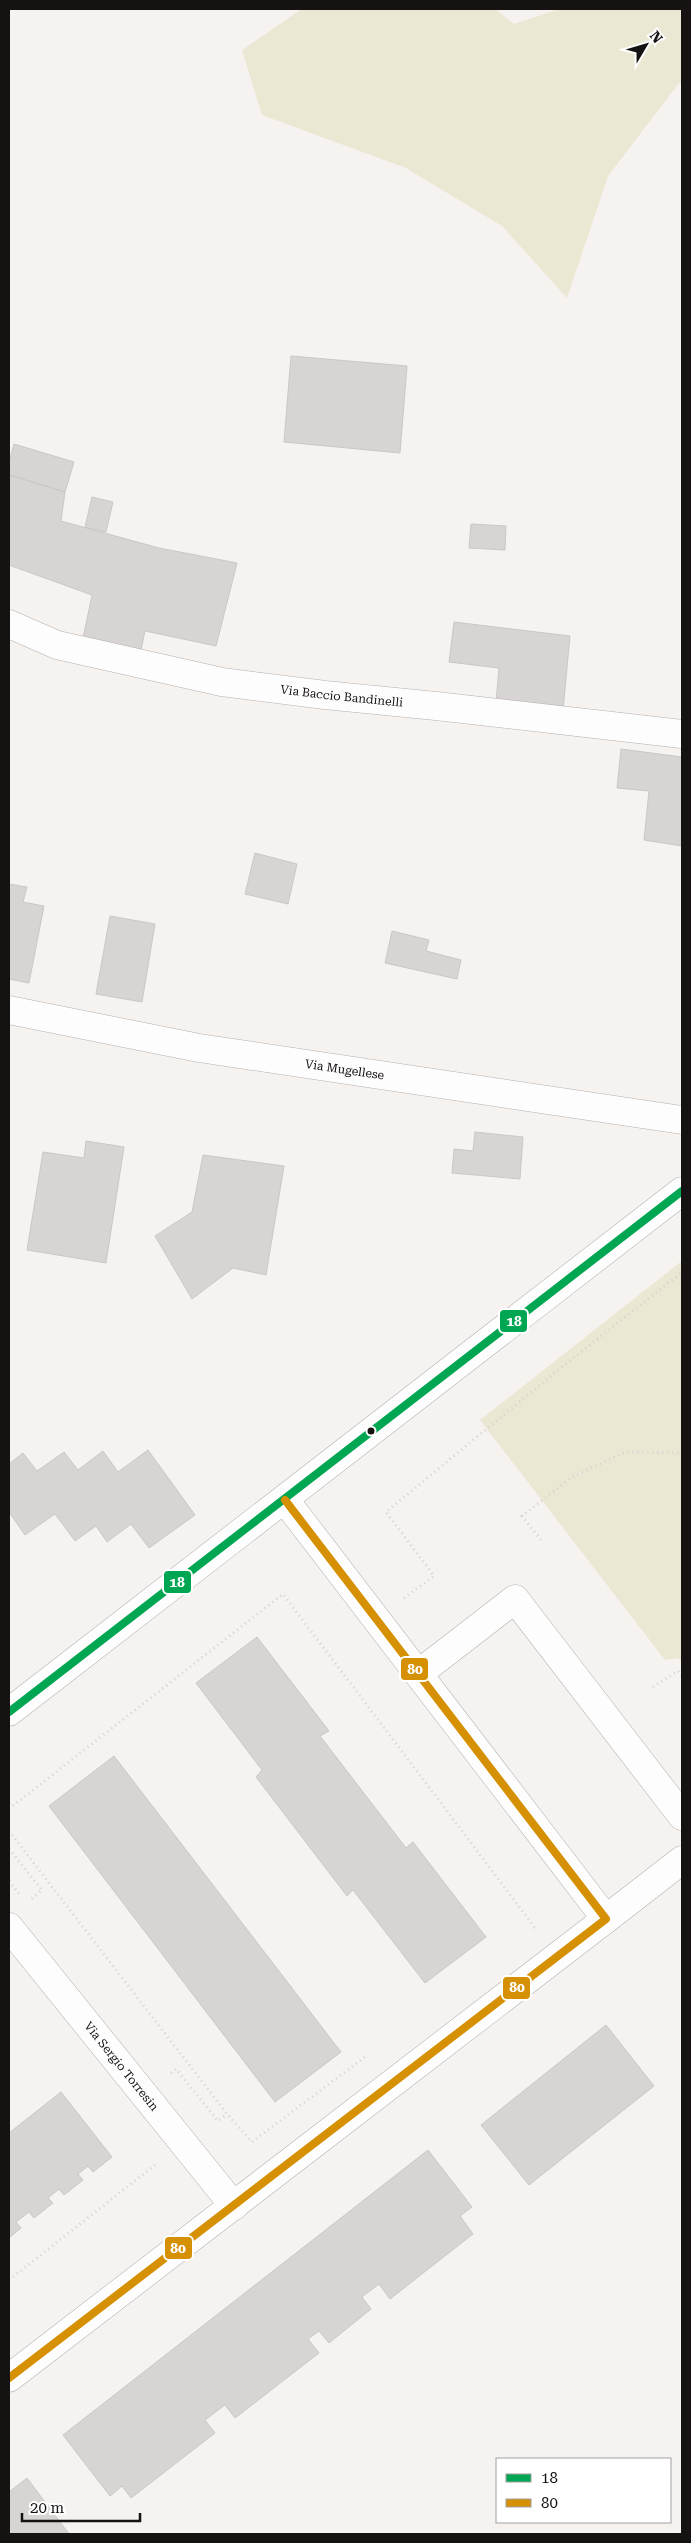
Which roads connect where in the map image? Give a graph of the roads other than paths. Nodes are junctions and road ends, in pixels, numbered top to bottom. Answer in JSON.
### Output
{"nodes":[{"id":1,"x":9,"y":624,"type":"edge"},
{"id":2,"x":682,"y":734,"type":"edge"},
{"id":3,"x":9,"y":1010,"type":"edge"},
{"id":4,"x":682,"y":1120,"type":"edge"},
{"id":5,"x":682,"y":1191,"type":"edge"},
{"id":6,"x":285,"y":1500,"type":"junction"},
{"id":7,"x":418,"y":1674,"type":"junction"},
{"id":8,"x":9,"y":1712,"type":"edge"},
{"id":9,"x":682,"y":1816,"type":"edge"},
{"id":10,"x":682,"y":1860,"type":"edge"},
{"id":11,"x":606,"y":1919,"type":"junction"},
{"id":12,"x":9,"y":1928,"type":"edge"},
{"id":13,"x":234,"y":2206,"type":"junction"},
{"id":14,"x":9,"y":2378,"type":"edge"}],
"edges":[{"from":1,"to":2,"type":"street","name":"Via Baccio Bandinelli"},
{"from":3,"to":4,"type":"street","name":"Via Mugellese"},
{"from":5,"to":6,"type":"street"},
{"from":6,"to":7,"type":"street"},
{"from":6,"to":8,"type":"street"},
{"from":7,"to":9,"type":"street"},
{"from":7,"to":11,"type":"street"},
{"from":10,"to":11,"type":"street"},
{"from":11,"to":13,"type":"street"},
{"from":12,"to":13,"type":"street","name":"Via Sergio Torresin"},
{"from":13,"to":14,"type":"street"}]}
